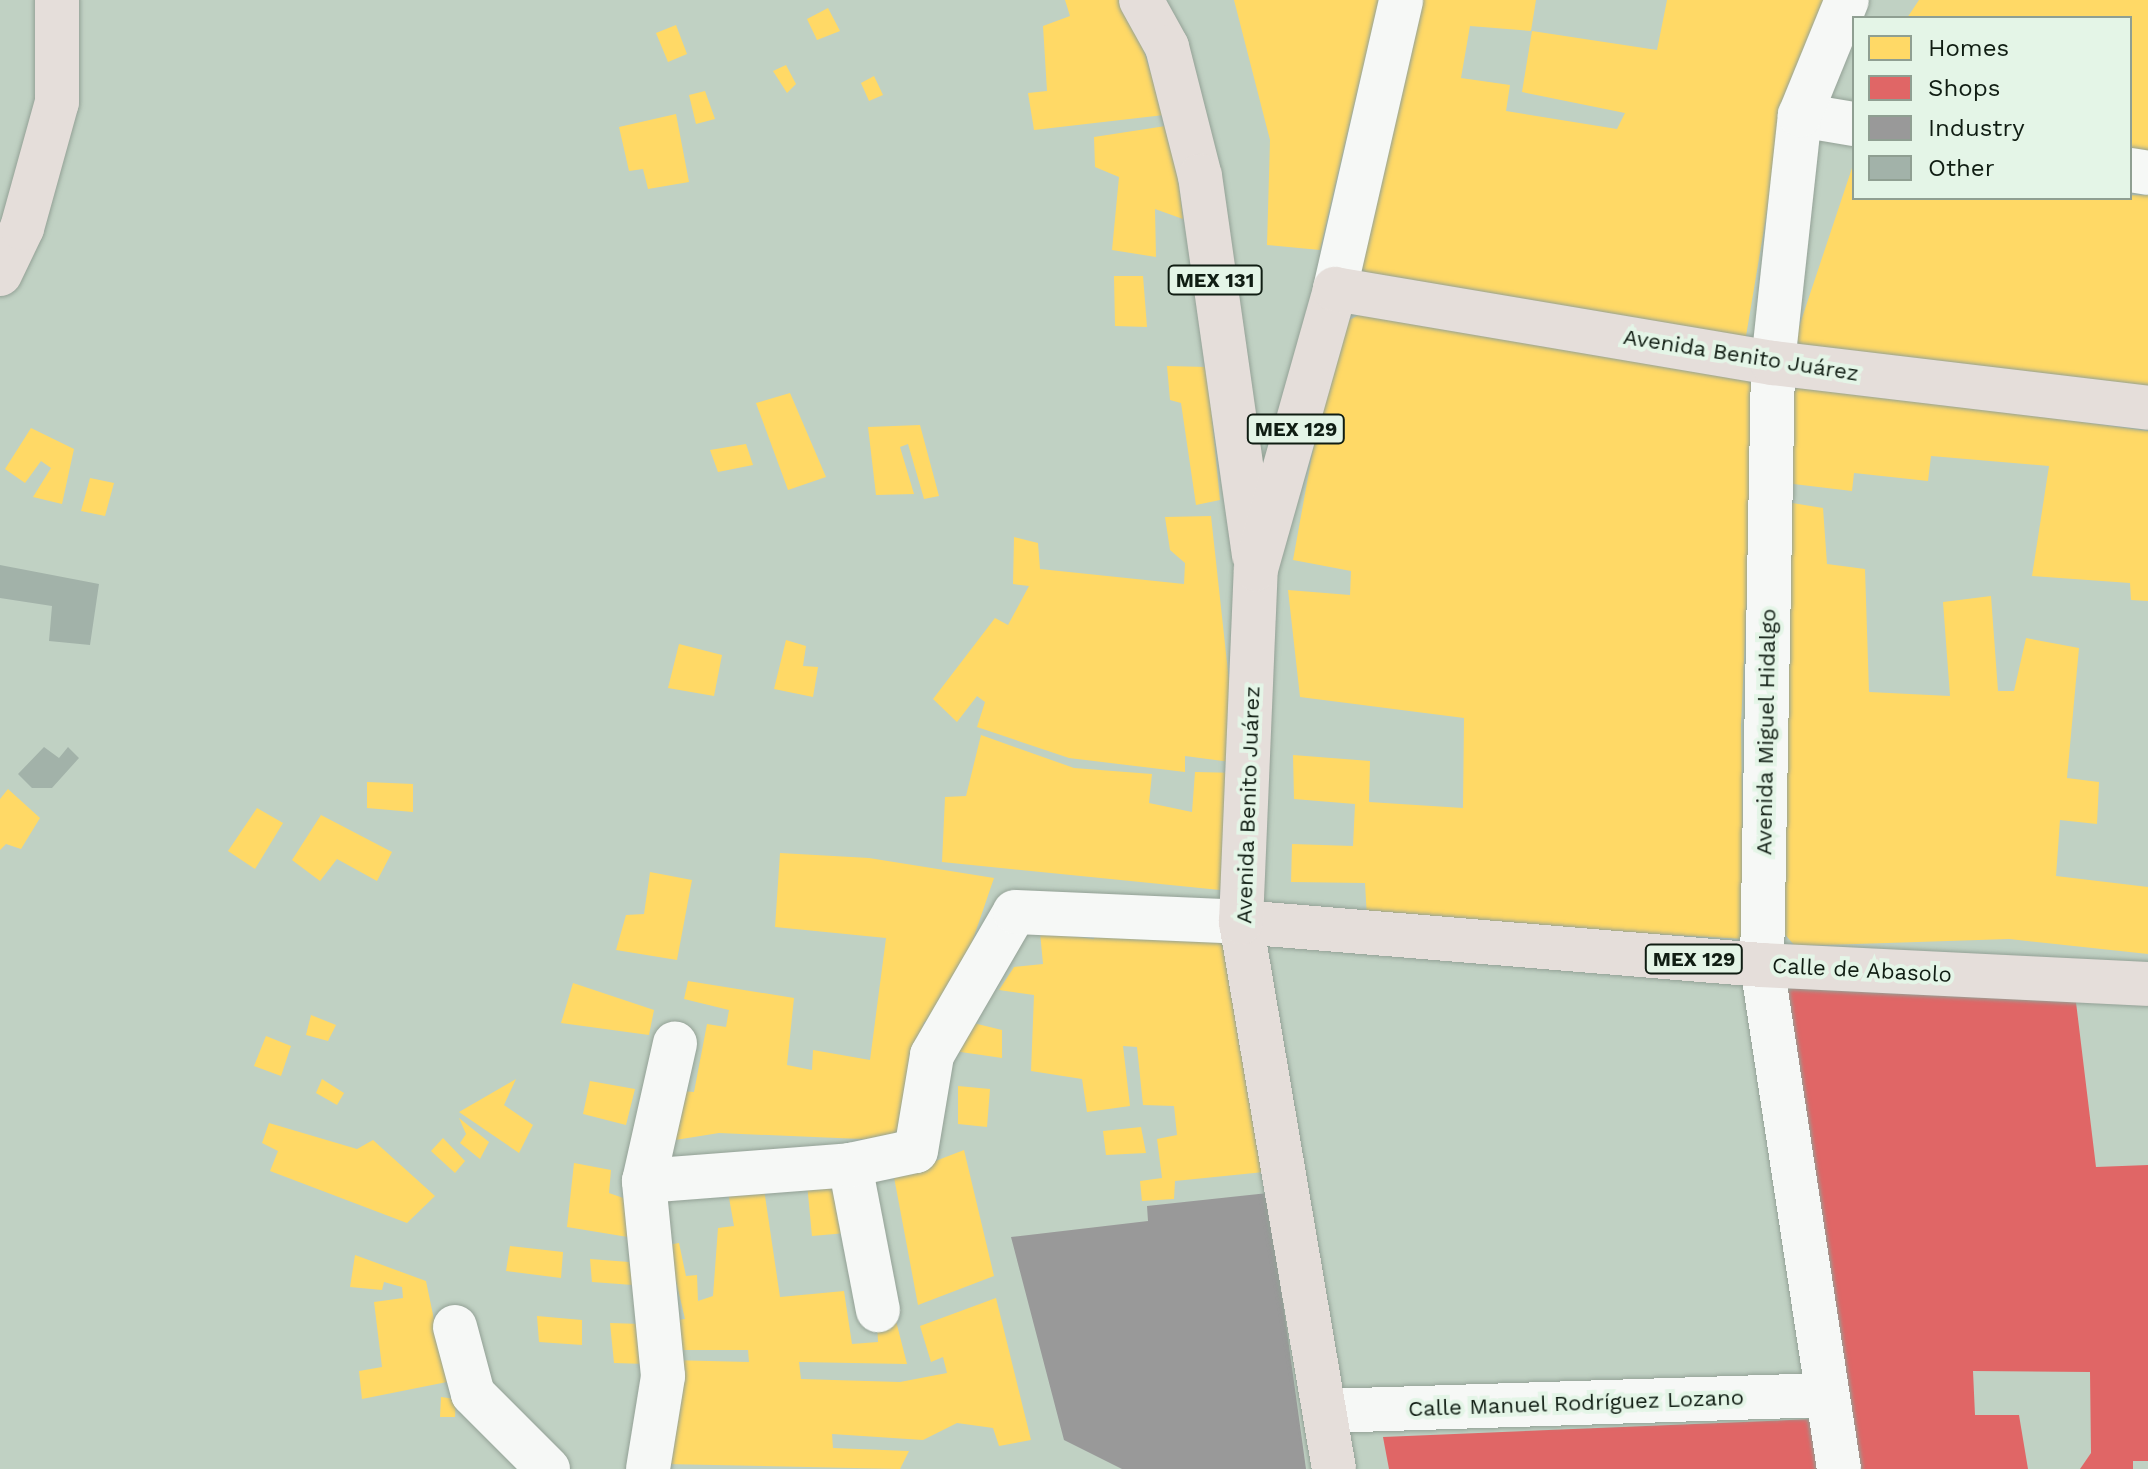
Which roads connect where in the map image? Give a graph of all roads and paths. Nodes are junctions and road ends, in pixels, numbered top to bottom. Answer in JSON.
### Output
{"nodes":[{"id":1,"x":57,"y":0,"type":"edge"},
{"id":2,"x":1141,"y":0,"type":"edge"},
{"id":3,"x":1401,"y":0,"type":"edge"},
{"id":4,"x":1847,"y":0,"type":"edge"},
{"id":5,"x":1800,"y":115,"type":"junction"},
{"id":6,"x":1852,"y":124,"type":"edge"},
{"id":7,"x":0,"y":274,"type":"edge"},
{"id":8,"x":1335,"y":289,"type":"junction"},
{"id":9,"x":1773,"y":363,"type":"junction"},
{"id":10,"x":2148,"y":408,"type":"edge"},
{"id":11,"x":1256,"y":569,"type":"junction"},
{"id":12,"x":1241,"y":922,"type":"junction"},
{"id":13,"x":1762,"y":965,"type":"junction"},
{"id":14,"x":2148,"y":984,"type":"edge"},
{"id":15,"x":675,"y":1043,"type":"dead end"},
{"id":16,"x":850,"y":1165,"type":"junction"},
{"id":17,"x":644,"y":1181,"type":"junction"},
{"id":18,"x":878,"y":1310,"type":"dead end"},
{"id":19,"x":455,"y":1327,"type":"dead end"},
{"id":20,"x":1826,"y":1395,"type":"junction"},
{"id":21,"x":1326,"y":1411,"type":"junction"},
{"id":22,"x":548,"y":1469,"type":"edge"},
{"id":23,"x":648,"y":1469,"type":"edge"},
{"id":24,"x":1334,"y":1469,"type":"edge"},
{"id":25,"x":1839,"y":1469,"type":"edge"}],
"edges":[{"from":1,"to":7,"type":"main road"},
{"from":2,"to":11,"type":"main road","number":"MEX 131"},
{"from":3,"to":8,"type":"street","name":"Avenida Benito Juárez"},
{"from":4,"to":5,"type":"street","name":"Avenida Miguel Hidalgo"},
{"from":5,"to":6,"type":"street"},
{"from":5,"to":9,"type":"street","name":"Avenida Miguel Hidalgo"},
{"from":8,"to":9,"type":"main road","name":"Avenida Benito Juárez"},
{"from":8,"to":11,"type":"main road","name":"Avenida Benito Juárez","number":"MEX 129"},
{"from":9,"to":10,"type":"main road","name":"Avenida Benito Juárez"},
{"from":9,"to":13,"type":"street","name":"Avenida Miguel Hidalgo"},
{"from":11,"to":12,"type":"main road","name":"Avenida Benito Juárez","number":"MEX 129"},
{"from":12,"to":13,"type":"main road","name":"Calle de Abasolo","number":"MEX 129"},
{"from":12,"to":16,"type":"street"},
{"from":12,"to":21,"type":"main road","name":"Avenida Benito Juárez","number":"MEX 129"},
{"from":13,"to":14,"type":"main road","name":"Calle de Abasolo","number":"MEX 129"},
{"from":13,"to":20,"type":"street","name":"Avenida Miguel Hidalgo"},
{"from":15,"to":17,"type":"street"},
{"from":16,"to":17,"type":"street"},
{"from":16,"to":18,"type":"street"},
{"from":17,"to":23,"type":"street"},
{"from":19,"to":22,"type":"street"},
{"from":20,"to":21,"type":"street","name":"Calle Manuel Rodríguez Lozano"},
{"from":20,"to":25,"type":"street","name":"Avenida Miguel Hidalgo"},
{"from":21,"to":24,"type":"main road","name":"Avenida Benito Juárez","number":"MEX 129"}]}
